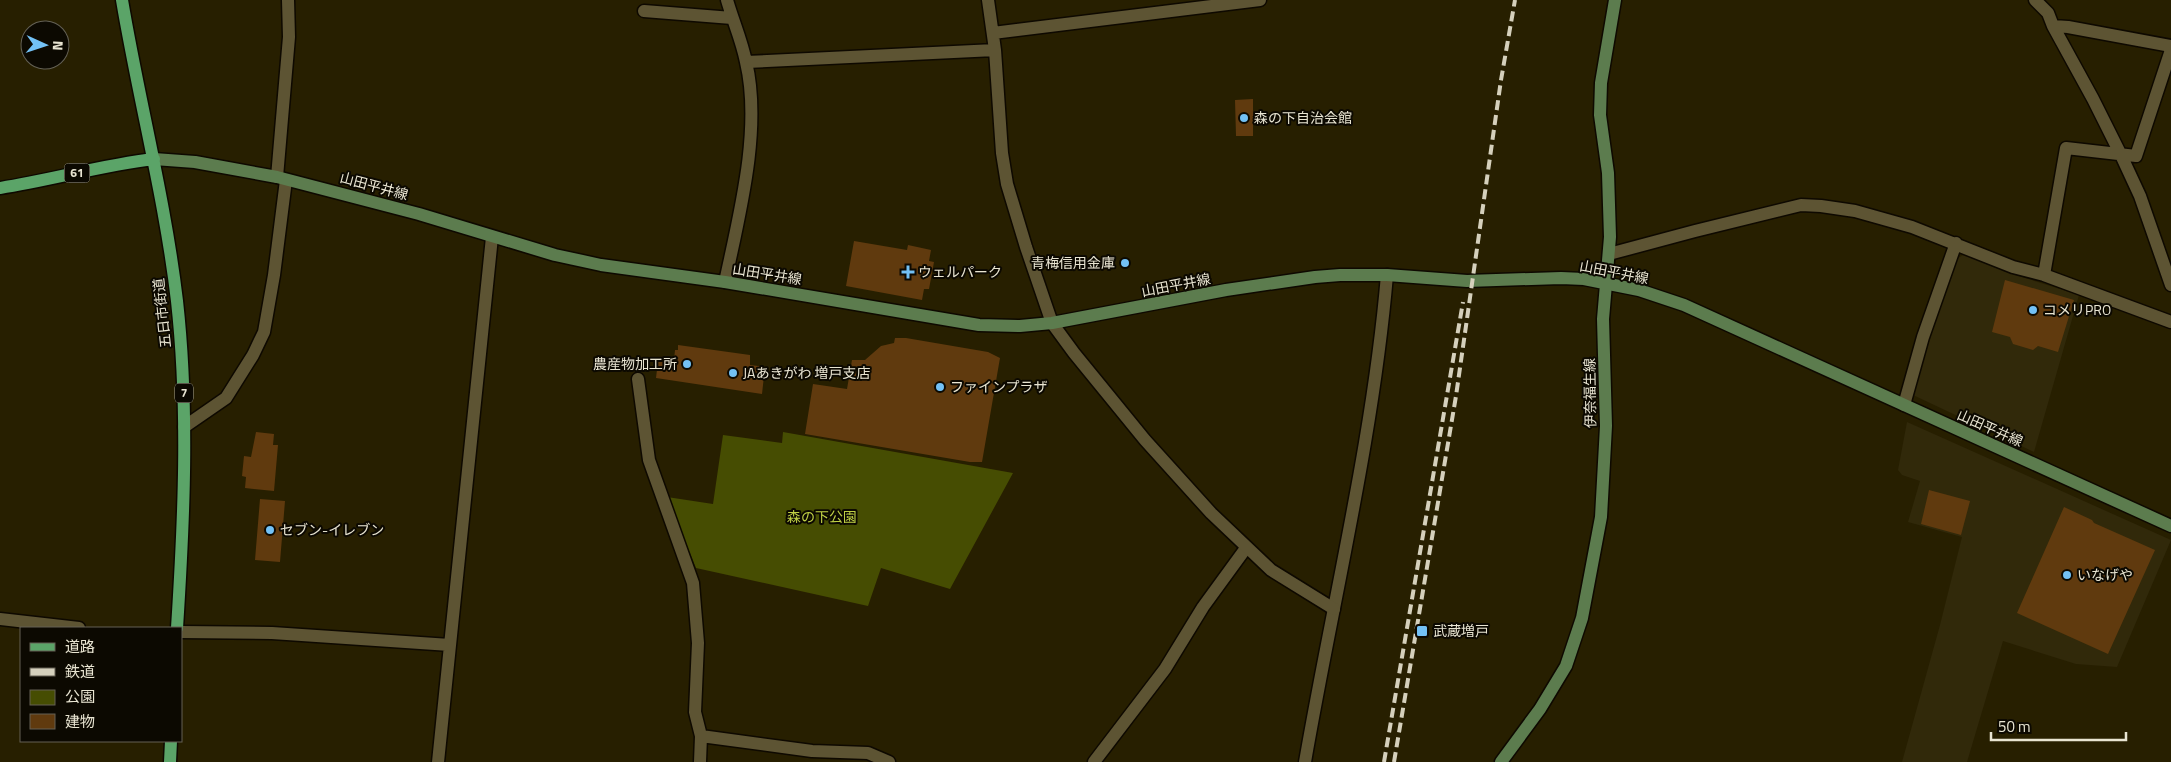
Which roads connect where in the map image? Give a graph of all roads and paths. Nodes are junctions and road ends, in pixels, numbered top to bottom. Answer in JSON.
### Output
{"nodes":[{"id":1,"x":122,"y":0,"type":"edge"},
{"id":2,"x":288,"y":0,"type":"edge"},
{"id":3,"x":727,"y":0,"type":"edge"},
{"id":4,"x":988,"y":0,"type":"edge"},
{"id":5,"x":1260,"y":0,"type":"edge"},
{"id":6,"x":1614,"y":0,"type":"edge"},
{"id":7,"x":2035,"y":0,"type":"edge"},
{"id":8,"x":644,"y":11,"type":"dead end"},
{"id":9,"x":732,"y":18,"type":"junction"},
{"id":10,"x":2053,"y":26,"type":"junction"},
{"id":11,"x":993,"y":33,"type":"junction"},
{"id":12,"x":2171,"y":46,"type":"edge"},
{"id":13,"x":995,"y":50,"type":"junction"},
{"id":14,"x":2171,"y":50,"type":"edge"},
{"id":15,"x":746,"y":62,"type":"junction"},
{"id":16,"x":2121,"y":155,"type":"junction"},
{"id":17,"x":154,"y":159,"type":"junction"},
{"id":18,"x":281,"y":178,"type":"junction"},
{"id":19,"x":0,"y":188,"type":"edge"},
{"id":20,"x":492,"y":237,"type":"junction"},
{"id":21,"x":1956,"y":243,"type":"junction"},
{"id":22,"x":1609,"y":254,"type":"junction"},
{"id":23,"x":1387,"y":275,"type":"junction"},
{"id":24,"x":2044,"y":275,"type":"junction"},
{"id":25,"x":725,"y":282,"type":"junction"},
{"id":26,"x":1607,"y":282,"type":"junction"},
{"id":27,"x":2171,"y":285,"type":"edge"},
{"id":28,"x":2171,"y":322,"type":"edge"},
{"id":29,"x":1052,"y":323,"type":"junction"},
{"id":30,"x":638,"y":378,"type":"dead end"},
{"id":31,"x":1904,"y":405,"type":"junction"},
{"id":32,"x":184,"y":427,"type":"junction"},
{"id":33,"x":2171,"y":526,"type":"edge"},
{"id":34,"x":1246,"y":548,"type":"junction"},
{"id":35,"x":1334,"y":609,"type":"junction"},
{"id":36,"x":0,"y":619,"type":"edge"},
{"id":37,"x":70,"y":627,"type":"edge"},
{"id":38,"x":177,"y":627,"type":"edge"},
{"id":39,"x":182,"y":632,"type":"edge"},
{"id":40,"x":450,"y":645,"type":"junction"},
{"id":41,"x":700,"y":736,"type":"junction"},
{"id":42,"x":171,"y":742,"type":"edge"},
{"id":43,"x":170,"y":762,"type":"edge"},
{"id":44,"x":438,"y":762,"type":"edge"},
{"id":45,"x":700,"y":762,"type":"edge"},
{"id":46,"x":889,"y":762,"type":"edge"},
{"id":47,"x":1094,"y":762,"type":"edge"},
{"id":48,"x":1305,"y":762,"type":"edge"},
{"id":49,"x":1501,"y":762,"type":"edge"}],
"edges":[{"from":1,"to":17,"type":"main road","name":"五日市街道","number":"7"},
{"from":2,"to":18,"type":"street"},
{"from":3,"to":9,"type":"street"},
{"from":4,"to":11,"type":"street"},
{"from":5,"to":11,"type":"street"},
{"from":6,"to":22,"type":"main road","name":"伊奈福生線"},
{"from":7,"to":10,"type":"street"},
{"from":8,"to":9,"type":"street"},
{"from":9,"to":15,"type":"street"},
{"from":10,"to":12,"type":"street"},
{"from":10,"to":16,"type":"street"},
{"from":11,"to":13,"type":"street"},
{"from":13,"to":15,"type":"street"},
{"from":13,"to":29,"type":"street"},
{"from":14,"to":16,"type":"street"},
{"from":15,"to":25,"type":"street"},
{"from":16,"to":24,"type":"street"},
{"from":16,"to":27,"type":"street"},
{"from":17,"to":18,"type":"main road","name":"山田平井線"},
{"from":17,"to":19,"type":"main road","number":"61"},
{"from":17,"to":32,"type":"main road","name":"五日市街道","number":"7"},
{"from":18,"to":20,"type":"main road","name":"山田平井線"},
{"from":18,"to":32,"type":"street"},
{"from":20,"to":25,"type":"main road","name":"山田平井線"},
{"from":20,"to":40,"type":"street"},
{"from":21,"to":22,"type":"street"},
{"from":21,"to":24,"type":"street"},
{"from":21,"to":31,"type":"street"},
{"from":22,"to":26,"type":"main road","name":"伊奈福生線"},
{"from":23,"to":26,"type":"main road","name":"山田平井線"},
{"from":23,"to":29,"type":"main road","name":"山田平井線"},
{"from":23,"to":35,"type":"street"},
{"from":24,"to":28,"type":"street"},
{"from":25,"to":29,"type":"main road","name":"山田平井線"},
{"from":26,"to":31,"type":"main road","name":"山田平井線"},
{"from":26,"to":49,"type":"main road","name":"伊奈福生線"},
{"from":29,"to":34,"type":"street"},
{"from":30,"to":41,"type":"street"},
{"from":31,"to":33,"type":"main road","name":"山田平井線"},
{"from":32,"to":38,"type":"main road","name":"五日市街道","number":"7"},
{"from":34,"to":35,"type":"street"},
{"from":34,"to":47,"type":"street"},
{"from":35,"to":48,"type":"street"},
{"from":36,"to":37,"type":"street"},
{"from":39,"to":40,"type":"street"},
{"from":40,"to":44,"type":"street"},
{"from":41,"to":45,"type":"street"},
{"from":41,"to":46,"type":"street"},
{"from":42,"to":43,"type":"main road"}]}
